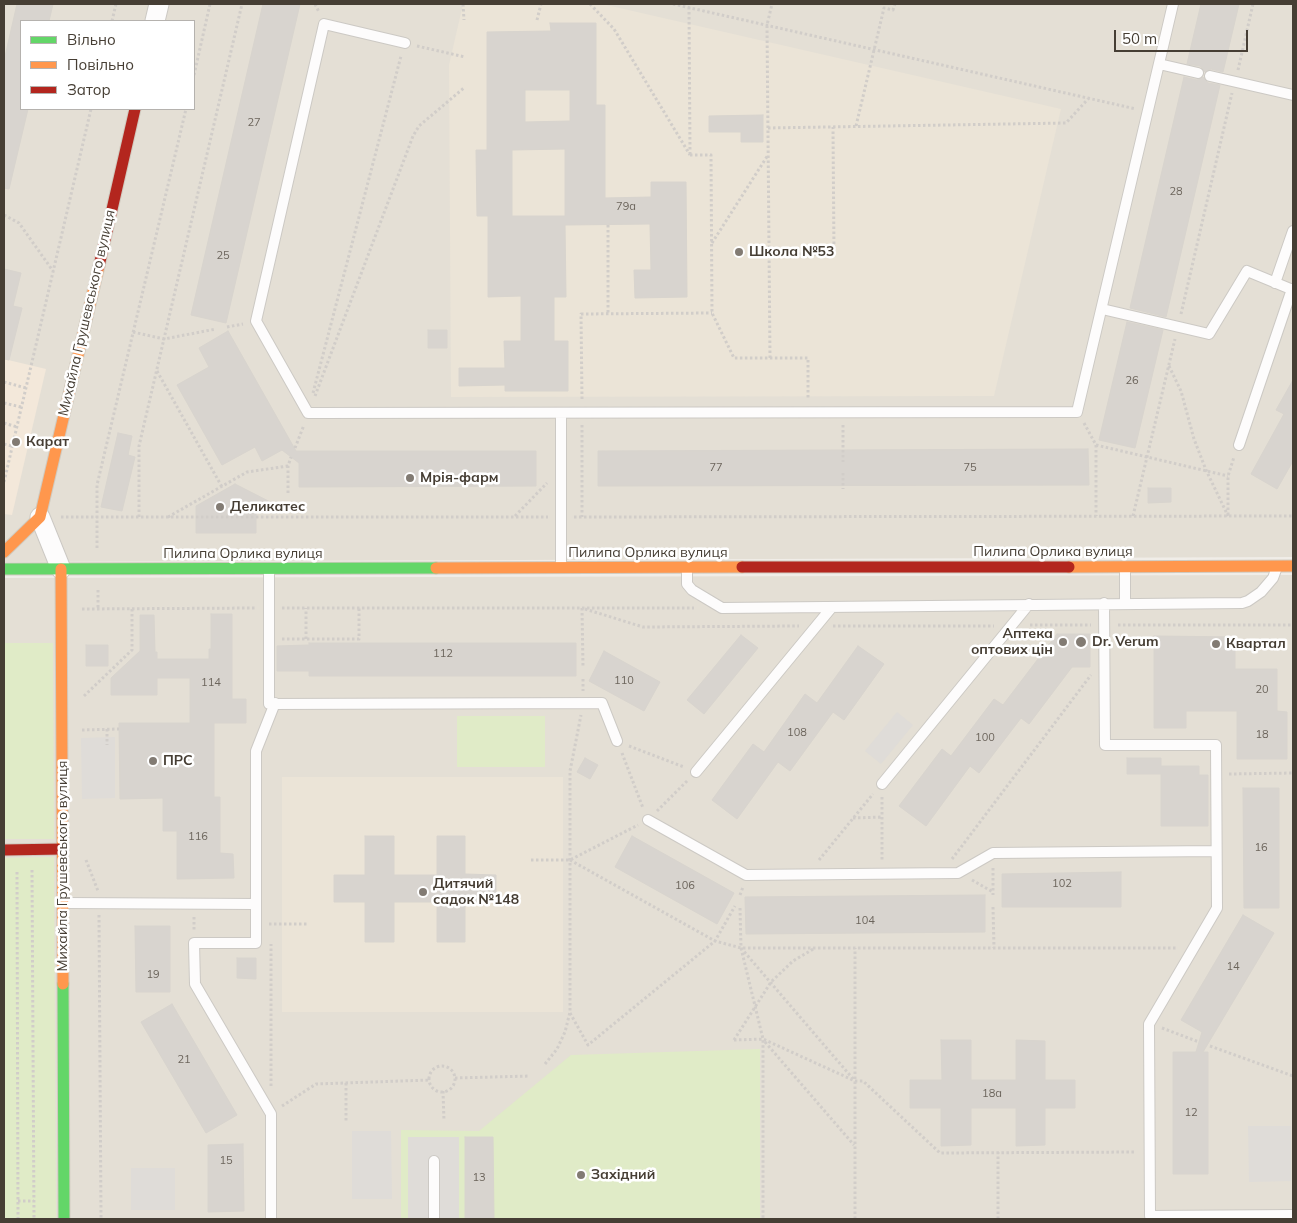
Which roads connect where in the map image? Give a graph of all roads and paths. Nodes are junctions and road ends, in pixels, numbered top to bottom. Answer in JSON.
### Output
{"nodes":[{"id":1,"x":116,"y":4,"type":"edge"},
{"id":2,"x":159,"y":4,"type":"edge"},
{"id":3,"x":210,"y":4,"type":"edge"},
{"id":4,"x":242,"y":4,"type":"edge"},
{"id":5,"x":462,"y":4,"type":"edge"},
{"id":6,"x":541,"y":4,"type":"edge"},
{"id":7,"x":590,"y":4,"type":"edge"},
{"id":8,"x":673,"y":4,"type":"edge"},
{"id":9,"x":772,"y":4,"type":"edge"},
{"id":10,"x":895,"y":4,"type":"edge"},
{"id":11,"x":1173,"y":4,"type":"edge"},
{"id":12,"x":1253,"y":4,"type":"edge"},
{"id":13,"x":689,"y":8,"type":"junction"},
{"id":14,"x":112,"y":20,"type":"edge"},
{"id":15,"x":155,"y":20,"type":"edge"},
{"id":16,"x":464,"y":20,"type":"dead end"},
{"id":17,"x":537,"y":20,"type":"dead end"},
{"id":18,"x":767,"y":25,"type":"junction"},
{"id":19,"x":405,"y":43,"type":"junction"},
{"id":20,"x":874,"y":50,"type":"junction"},
{"id":21,"x":465,"y":57,"type":"dead end"},
{"id":22,"x":1159,"y":64,"type":"junction"},
{"id":23,"x":195,"y":71,"type":"edge"},
{"id":24,"x":1198,"y":73,"type":"dead end"},
{"id":25,"x":1210,"y":76,"type":"dead end"},
{"id":26,"x":1235,"y":81,"type":"junction"},
{"id":27,"x":465,"y":87,"type":"dead end"},
{"id":28,"x":1293,"y":95,"type":"edge"},
{"id":29,"x":1088,"y":99,"type":"junction"},
{"id":30,"x":91,"y":110,"type":"edge"},
{"id":31,"x":135,"y":110,"type":"edge"},
{"id":32,"x":186,"y":110,"type":"edge"},
{"id":33,"x":1148,"y":112,"type":"junction"},
{"id":34,"x":856,"y":126,"type":"junction"},
{"id":35,"x":832,"y":127,"type":"junction"},
{"id":36,"x":768,"y":128,"type":"junction"},
{"id":37,"x":690,"y":155,"type":"junction"},
{"id":38,"x":768,"y":155,"type":"junction"},
{"id":39,"x":4,"y":215,"type":"edge"},
{"id":40,"x":608,"y":225,"type":"dead end"},
{"id":41,"x":1293,"y":231,"type":"edge"},
{"id":42,"x":712,"y":244,"type":"junction"},
{"id":43,"x":769,"y":254,"type":"junction"},
{"id":44,"x":53,"y":272,"type":"junction"},
{"id":45,"x":1276,"y":283,"type":"junction"},
{"id":46,"x":1293,"y":290,"type":"edge"},
{"id":47,"x":1102,"y":309,"type":"junction"},
{"id":48,"x":712,"y":313,"type":"junction"},
{"id":49,"x":608,"y":314,"type":"junction"},
{"id":50,"x":1178,"y":326,"type":"junction"},
{"id":51,"x":216,"y":329,"type":"dead end"},
{"id":52,"x":133,"y":332,"type":"junction"},
{"id":53,"x":164,"y":339,"type":"junction"},
{"id":54,"x":770,"y":358,"type":"junction"},
{"id":55,"x":1169,"y":365,"type":"junction"},
{"id":56,"x":157,"y":370,"type":"junction"},
{"id":57,"x":4,"y":382,"type":"edge"},
{"id":58,"x":26,"y":388,"type":"junction"},
{"id":59,"x":4,"y":403,"type":"edge"},
{"id":60,"x":21,"y":407,"type":"junction"},
{"id":61,"x":808,"y":412,"type":"junction"},
{"id":62,"x":843,"y":412,"type":"junction"},
{"id":63,"x":1077,"y":412,"type":"junction"},
{"id":64,"x":308,"y":413,"type":"junction"},
{"id":65,"x":560,"y":413,"type":"junction"},
{"id":66,"x":582,"y":413,"type":"junction"},
{"id":67,"x":4,"y":424,"type":"edge"},
{"id":68,"x":17,"y":426,"type":"junction"},
{"id":69,"x":4,"y":444,"type":"edge"},
{"id":70,"x":1096,"y":445,"type":"junction"},
{"id":71,"x":1239,"y":445,"type":"joint"},
{"id":72,"x":12,"y":446,"type":"junction"},
{"id":73,"x":295,"y":448,"type":"dead end"},
{"id":74,"x":291,"y":457,"type":"dead end"},
{"id":75,"x":1147,"y":457,"type":"junction"},
{"id":76,"x":843,"y":462,"type":"dead end"},
{"id":77,"x":288,"y":466,"type":"junction"},
{"id":78,"x":561,"y":470,"type":"junction"},
{"id":79,"x":1206,"y":470,"type":"junction"},
{"id":80,"x":843,"y":473,"type":"dead end"},
{"id":81,"x":1228,"y":476,"type":"junction"},
{"id":82,"x":4,"y":477,"type":"edge"},
{"id":83,"x":4,"y":482,"type":"edge"},
{"id":84,"x":222,"y":486,"type":"junction"},
{"id":85,"x":843,"y":489,"type":"dead end"},
{"id":86,"x":288,"y":493,"type":"dead end"},
{"id":87,"x":1096,"y":516,"type":"junction"},
{"id":88,"x":1133,"y":516,"type":"junction"},
{"id":89,"x":1228,"y":516,"type":"junction"},
{"id":90,"x":1293,"y":516,"type":"edge"},
{"id":91,"x":49,"y":517,"type":"junction"},
{"id":92,"x":97,"y":517,"type":"junction"},
{"id":93,"x":139,"y":517,"type":"junction"},
{"id":94,"x":168,"y":517,"type":"junction"},
{"id":95,"x":515,"y":517,"type":"junction"},
{"id":96,"x":561,"y":517,"type":"junction"},
{"id":97,"x":582,"y":517,"type":"junction"},
{"id":98,"x":4,"y":552,"type":"edge"},
{"id":99,"x":98,"y":552,"type":"dead end"},
{"id":100,"x":1277,"y":566,"type":"junction"},
{"id":101,"x":1293,"y":566,"type":"edge"},
{"id":102,"x":1125,"y":567,"type":"junction"},
{"id":103,"x":269,"y":568,"type":"junction"},
{"id":104,"x":561,"y":568,"type":"junction"},
{"id":105,"x":687,"y":568,"type":"junction"},
{"id":106,"x":4,"y":569,"type":"edge"},
{"id":107,"x":61,"y":569,"type":"junction"},
{"id":108,"x":98,"y":585,"type":"dead end"},
{"id":109,"x":1104,"y":603,"type":"junction"},
{"id":110,"x":1124,"y":603,"type":"junction"},
{"id":111,"x":1029,"y":604,"type":"junction"},
{"id":112,"x":832,"y":607,"type":"junction"},
{"id":113,"x":269,"y":608,"type":"junction"},
{"id":114,"x":306,"y":608,"type":"junction"},
{"id":115,"x":359,"y":608,"type":"junction"},
{"id":116,"x":582,"y":608,"type":"junction"},
{"id":117,"x":722,"y":608,"type":"junction"},
{"id":118,"x":81,"y":609,"type":"dead end"},
{"id":119,"x":98,"y":609,"type":"junction"},
{"id":120,"x":132,"y":609,"type":"junction"},
{"id":121,"x":1293,"y":624,"type":"edge"},
{"id":122,"x":1104,"y":625,"type":"junction"},
{"id":123,"x":816,"y":626,"type":"junction"},
{"id":124,"x":1011,"y":626,"type":"junction"},
{"id":125,"x":269,"y":639,"type":"junction"},
{"id":126,"x":306,"y":639,"type":"junction"},
{"id":127,"x":1105,"y":656,"type":"junction"},
{"id":128,"x":583,"y":667,"type":"dead end"},
{"id":129,"x":79,"y":702,"type":"dead end"},
{"id":130,"x":276,"y":703,"type":"junction"},
{"id":131,"x":583,"y":703,"type":"junction"},
{"id":132,"x":107,"y":729,"type":"junction"},
{"id":133,"x":119,"y":729,"type":"dead end"},
{"id":134,"x":79,"y":730,"type":"dead end"},
{"id":135,"x":617,"y":741,"type":"junction"},
{"id":136,"x":107,"y":745,"type":"dead end"},
{"id":137,"x":696,"y":772,"type":"junction"},
{"id":138,"x":1293,"y":773,"type":"edge"},
{"id":139,"x":1216,"y":774,"type":"junction"},
{"id":140,"x":882,"y":784,"type":"junction"},
{"id":141,"x":853,"y":818,"type":"junction"},
{"id":142,"x":882,"y":818,"type":"junction"},
{"id":143,"x":648,"y":820,"type":"junction"},
{"id":144,"x":63,"y":849,"type":"junction"},
{"id":145,"x":4,"y":850,"type":"edge"},
{"id":146,"x":17,"y":850,"type":"junction"},
{"id":147,"x":32,"y":850,"type":"junction"},
{"id":148,"x":1216,"y":851,"type":"junction"},
{"id":149,"x":993,"y":853,"type":"junction"},
{"id":150,"x":85,"y":855,"type":"dead end"},
{"id":151,"x":531,"y":860,"type":"dead end"},
{"id":152,"x":570,"y":860,"type":"junction"},
{"id":153,"x":941,"y":873,"type":"junction"},
{"id":154,"x":958,"y":873,"type":"junction"},
{"id":155,"x":807,"y":874,"type":"junction"},
{"id":156,"x":883,"y":874,"type":"junction"},
{"id":157,"x":63,"y":903,"type":"junction"},
{"id":158,"x":99,"y":903,"type":"junction"},
{"id":159,"x":256,"y":904,"type":"junction"},
{"id":160,"x":734,"y":906,"type":"dead end"},
{"id":161,"x":993,"y":907,"type":"dead end"},
{"id":162,"x":740,"y":908,"type":"dead end"},
{"id":163,"x":256,"y":924,"type":"junction"},
{"id":164,"x":271,"y":924,"type":"junction"},
{"id":165,"x":309,"y":924,"type":"dead end"},
{"id":166,"x":271,"y":933,"type":"dead end"},
{"id":167,"x":714,"y":941,"type":"junction"},
{"id":168,"x":271,"y":943,"type":"dead end"},
{"id":169,"x":741,"y":948,"type":"junction"},
{"id":170,"x":816,"y":948,"type":"junction"},
{"id":171,"x":855,"y":948,"type":"junction"},
{"id":172,"x":994,"y":948,"type":"junction"},
{"id":173,"x":1193,"y":948,"type":"junction"},
{"id":174,"x":771,"y":982,"type":"junction"},
{"id":175,"x":755,"y":1007,"type":"junction"},
{"id":176,"x":570,"y":1012,"type":"junction"},
{"id":177,"x":1149,"y":1024,"type":"junction"},
{"id":178,"x":763,"y":1039,"type":"junction"},
{"id":179,"x":1199,"y":1042,"type":"dead end"},
{"id":180,"x":1210,"y":1046,"type":"dead end"},
{"id":181,"x":545,"y":1064,"type":"dead end"},
{"id":182,"x":530,"y":1076,"type":"dead end"},
{"id":183,"x":1293,"y":1076,"type":"edge"},
{"id":184,"x":455,"y":1078,"type":"junction"},
{"id":185,"x":429,"y":1080,"type":"junction"},
{"id":186,"x":855,"y":1081,"type":"junction"},
{"id":187,"x":346,"y":1082,"type":"junction"},
{"id":188,"x":443,"y":1092,"type":"junction"},
{"id":189,"x":271,"y":1114,"type":"junction"},
{"id":190,"x":346,"y":1121,"type":"dead end"},
{"id":191,"x":444,"y":1121,"type":"dead end"},
{"id":192,"x":855,"y":1146,"type":"junction"},
{"id":193,"x":998,"y":1152,"type":"junction"},
{"id":194,"x":1150,"y":1152,"type":"junction"},
{"id":195,"x":434,"y":1160,"type":"dead end"},
{"id":196,"x":18,"y":1201,"type":"junction"},
{"id":197,"x":34,"y":1201,"type":"junction"},
{"id":198,"x":1293,"y":1215,"type":"edge"},
{"id":199,"x":1200,"y":1217,"type":"edge"},
{"id":200,"x":18,"y":1219,"type":"edge"},
{"id":201,"x":34,"y":1219,"type":"edge"},
{"id":202,"x":64,"y":1219,"type":"edge"},
{"id":203,"x":100,"y":1219,"type":"edge"},
{"id":204,"x":271,"y":1219,"type":"edge"},
{"id":205,"x":434,"y":1219,"type":"edge"},
{"id":206,"x":764,"y":1219,"type":"edge"},
{"id":207,"x":855,"y":1219,"type":"edge"},
{"id":208,"x":998,"y":1219,"type":"edge"}],
"edges":[{"from":1,"to":14,"type":"path"},
{"from":2,"to":15,"type":"street"},
{"from":3,"to":23,"type":"path"},
{"from":4,"to":53,"type":"path"},
{"from":5,"to":16,"type":"path"},
{"from":6,"to":17,"type":"path"},
{"from":7,"to":37,"type":"path"},
{"from":8,"to":13,"type":"path"},
{"from":9,"to":18,"type":"path"},
{"from":10,"to":20,"type":"path"},
{"from":11,"to":22,"type":"lane"},
{"from":12,"to":26,"type":"path"},
{"from":13,"to":18,"type":"path"},
{"from":13,"to":37,"type":"path"},
{"from":18,"to":20,"type":"path"},
{"from":18,"to":36,"type":"path"},
{"from":19,"to":21,"type":"path"},
{"from":19,"to":64,"type":"path"},
{"from":19,"to":64,"type":"lane"},
{"from":20,"to":29,"type":"path"},
{"from":20,"to":34,"type":"path"},
{"from":22,"to":24,"type":"lane"},
{"from":22,"to":33,"type":"lane"},
{"from":25,"to":26,"type":"lane"},
{"from":26,"to":28,"type":"lane"},
{"from":26,"to":50,"type":"path"},
{"from":27,"to":64,"type":"path"},
{"from":29,"to":33,"type":"path"},
{"from":29,"to":34,"type":"path"},
{"from":30,"to":44,"type":"path"},
{"from":31,"to":91,"type":"street","name":"Михайла Грушевського вулиця"},
{"from":32,"to":52,"type":"path"},
{"from":33,"to":47,"type":"lane"},
{"from":34,"to":35,"type":"path"},
{"from":35,"to":36,"type":"path"},
{"from":35,"to":43,"type":"path"},
{"from":36,"to":38,"type":"path"},
{"from":37,"to":42,"type":"path"},
{"from":38,"to":42,"type":"path"},
{"from":38,"to":43,"type":"path"},
{"from":39,"to":44,"type":"path"},
{"from":40,"to":49,"type":"path"},
{"from":41,"to":45,"type":"lane"},
{"from":42,"to":48,"type":"path"},
{"from":43,"to":54,"type":"path"},
{"from":44,"to":58,"type":"path"},
{"from":45,"to":46,"type":"lane"},
{"from":45,"to":50,"type":"lane"},
{"from":46,"to":71,"type":"lane"},
{"from":47,"to":50,"type":"lane"},
{"from":47,"to":63,"type":"lane"},
{"from":48,"to":49,"type":"path"},
{"from":48,"to":54,"type":"path"},
{"from":49,"to":66,"type":"path"},
{"from":50,"to":55,"type":"path"},
{"from":51,"to":53,"type":"path"},
{"from":52,"to":53,"type":"path"},
{"from":52,"to":92,"type":"path"},
{"from":53,"to":56,"type":"path"},
{"from":54,"to":61,"type":"path"},
{"from":55,"to":75,"type":"path"},
{"from":55,"to":79,"type":"path"},
{"from":56,"to":84,"type":"path"},
{"from":56,"to":93,"type":"path"},
{"from":57,"to":58,"type":"path"},
{"from":58,"to":60,"type":"path"},
{"from":59,"to":60,"type":"path"},
{"from":60,"to":68,"type":"path"},
{"from":61,"to":62,"type":"lane"},
{"from":61,"to":66,"type":"lane"},
{"from":62,"to":63,"type":"lane"},
{"from":62,"to":76,"type":"path"},
{"from":63,"to":70,"type":"path"},
{"from":64,"to":65,"type":"lane"},
{"from":64,"to":73,"type":"path"},
{"from":65,"to":66,"type":"lane"},
{"from":65,"to":78,"type":"lane"},
{"from":66,"to":97,"type":"path"},
{"from":67,"to":68,"type":"path"},
{"from":68,"to":72,"type":"path"},
{"from":69,"to":72,"type":"path"},
{"from":70,"to":75,"type":"path"},
{"from":70,"to":87,"type":"path"},
{"from":71,"to":81,"type":"path"},
{"from":72,"to":82,"type":"path"},
{"from":74,"to":77,"type":"path"},
{"from":75,"to":79,"type":"path"},
{"from":75,"to":88,"type":"path"},
{"from":77,"to":84,"type":"path"},
{"from":77,"to":86,"type":"path"},
{"from":78,"to":95,"type":"path"},
{"from":78,"to":96,"type":"lane"},
{"from":79,"to":81,"type":"path"},
{"from":79,"to":89,"type":"path"},
{"from":80,"to":85,"type":"path"},
{"from":81,"to":89,"type":"path"},
{"from":82,"to":83,"type":"path"},
{"from":84,"to":94,"type":"path"},
{"from":87,"to":88,"type":"path"},
{"from":87,"to":97,"type":"path"},
{"from":88,"to":89,"type":"path"},
{"from":89,"to":90,"type":"path"},
{"from":91,"to":92,"type":"path"},
{"from":91,"to":98,"type":"street"},
{"from":91,"to":107,"type":"street","name":"Михайла Грушевського вулиця"},
{"from":92,"to":93,"type":"path"},
{"from":92,"to":99,"type":"path"},
{"from":93,"to":94,"type":"path"},
{"from":94,"to":95,"type":"path"},
{"from":95,"to":96,"type":"path"},
{"from":96,"to":97,"type":"path"},
{"from":96,"to":104,"type":"lane"},
{"from":100,"to":101,"type":"street","name":"Пилипа Орлика вулиця"},
{"from":100,"to":102,"type":"street","name":"Пилипа Орлика вулиця"},
{"from":100,"to":110,"type":"lane"},
{"from":102,"to":105,"type":"street","name":"Пилипа Орлика вулиця"},
{"from":102,"to":110,"type":"lane"},
{"from":103,"to":104,"type":"street","name":"Пилипа Орлика вулиця"},
{"from":103,"to":107,"type":"street","name":"Пилипа Орлика вулиця"},
{"from":103,"to":113,"type":"lane"},
{"from":104,"to":105,"type":"street","name":"Пилипа Орлика вулиця"},
{"from":105,"to":117,"type":"lane"},
{"from":106,"to":107,"type":"street","name":"Пилипа Орлика вулиця"},
{"from":107,"to":144,"type":"street","name":"Михайла Грушевського вулиця"},
{"from":108,"to":119,"type":"path"},
{"from":109,"to":110,"type":"lane"},
{"from":109,"to":111,"type":"lane"},
{"from":109,"to":122,"type":"lane"},
{"from":111,"to":112,"type":"lane"},
{"from":111,"to":124,"type":"lane"},
{"from":112,"to":117,"type":"lane"},
{"from":112,"to":123,"type":"lane"},
{"from":113,"to":114,"type":"path"},
{"from":113,"to":120,"type":"path"},
{"from":113,"to":125,"type":"lane"},
{"from":114,"to":115,"type":"path"},
{"from":114,"to":126,"type":"path"},
{"from":115,"to":116,"type":"path"},
{"from":115,"to":126,"type":"path"},
{"from":116,"to":117,"type":"path"},
{"from":116,"to":123,"type":"path"},
{"from":116,"to":128,"type":"path"},
{"from":118,"to":119,"type":"path"},
{"from":119,"to":120,"type":"path"},
{"from":120,"to":129,"type":"path"},
{"from":121,"to":122,"type":"path"},
{"from":122,"to":124,"type":"path"},
{"from":122,"to":127,"type":"lane"},
{"from":123,"to":124,"type":"path"},
{"from":123,"to":137,"type":"lane"},
{"from":124,"to":140,"type":"lane"},
{"from":125,"to":126,"type":"path"},
{"from":125,"to":130,"type":"lane"},
{"from":127,"to":139,"type":"lane"},
{"from":127,"to":153,"type":"path"},
{"from":130,"to":131,"type":"lane"},
{"from":130,"to":159,"type":"lane"},
{"from":131,"to":135,"type":"lane"},
{"from":131,"to":152,"type":"path"},
{"from":132,"to":133,"type":"path"},
{"from":132,"to":134,"type":"path"},
{"from":132,"to":136,"type":"path"},
{"from":135,"to":137,"type":"path"},
{"from":135,"to":143,"type":"path"},
{"from":137,"to":143,"type":"path"},
{"from":138,"to":139,"type":"path"},
{"from":139,"to":148,"type":"lane"},
{"from":140,"to":141,"type":"path"},
{"from":140,"to":142,"type":"path"},
{"from":141,"to":142,"type":"path"},
{"from":141,"to":155,"type":"path"},
{"from":142,"to":156,"type":"path"},
{"from":143,"to":152,"type":"path"},
{"from":143,"to":155,"type":"lane"},
{"from":144,"to":147,"type":"street"},
{"from":144,"to":157,"type":"street","name":"Михайла Грушевського вулиця"},
{"from":145,"to":146,"type":"street"},
{"from":146,"to":147,"type":"street"},
{"from":146,"to":196,"type":"path"},
{"from":147,"to":197,"type":"path"},
{"from":148,"to":149,"type":"lane"},
{"from":148,"to":173,"type":"lane"},
{"from":149,"to":154,"type":"lane"},
{"from":149,"to":154,"type":"path"},
{"from":150,"to":158,"type":"path"},
{"from":151,"to":152,"type":"path"},
{"from":152,"to":167,"type":"path"},
{"from":152,"to":176,"type":"path"},
{"from":153,"to":154,"type":"lane"},
{"from":153,"to":156,"type":"lane"},
{"from":155,"to":156,"type":"lane"},
{"from":157,"to":158,"type":"lane"},
{"from":157,"to":202,"type":"street","name":"Михайла Грушевського вулиця"},
{"from":158,"to":159,"type":"lane"},
{"from":158,"to":203,"type":"path"},
{"from":159,"to":163,"type":"lane"},
{"from":160,"to":167,"type":"path"},
{"from":161,"to":172,"type":"path"},
{"from":162,"to":169,"type":"path"},
{"from":163,"to":164,"type":"path"},
{"from":163,"to":189,"type":"lane"},
{"from":164,"to":165,"type":"path"},
{"from":164,"to":166,"type":"path"},
{"from":167,"to":169,"type":"path"},
{"from":167,"to":176,"type":"path"},
{"from":168,"to":189,"type":"path"},
{"from":169,"to":170,"type":"path"},
{"from":169,"to":174,"type":"path"},
{"from":169,"to":175,"type":"path"},
{"from":170,"to":171,"type":"path"},
{"from":170,"to":174,"type":"path"},
{"from":171,"to":172,"type":"path"},
{"from":171,"to":186,"type":"path"},
{"from":172,"to":173,"type":"path"},
{"from":173,"to":177,"type":"lane"},
{"from":174,"to":175,"type":"path"},
{"from":174,"to":186,"type":"path"},
{"from":175,"to":178,"type":"path"},
{"from":175,"to":178,"type":"path"},
{"from":176,"to":181,"type":"path"},
{"from":177,"to":179,"type":"path"},
{"from":177,"to":194,"type":"lane"},
{"from":178,"to":186,"type":"path"},
{"from":178,"to":192,"type":"path"},
{"from":178,"to":206,"type":"path"},
{"from":180,"to":183,"type":"path"},
{"from":182,"to":184,"type":"path"},
{"from":184,"to":185,"type":"path"},
{"from":184,"to":188,"type":"path"},
{"from":185,"to":187,"type":"path"},
{"from":185,"to":188,"type":"path"},
{"from":186,"to":192,"type":"path"},
{"from":186,"to":193,"type":"path"},
{"from":187,"to":189,"type":"path"},
{"from":187,"to":190,"type":"path"},
{"from":188,"to":191,"type":"path"},
{"from":189,"to":204,"type":"lane"},
{"from":192,"to":207,"type":"path"},
{"from":193,"to":194,"type":"path"},
{"from":193,"to":208,"type":"path"},
{"from":194,"to":199,"type":"lane"},
{"from":195,"to":205,"type":"lane"},
{"from":196,"to":197,"type":"path"},
{"from":196,"to":200,"type":"path"},
{"from":197,"to":201,"type":"path"},
{"from":198,"to":199,"type":"lane"}]}
